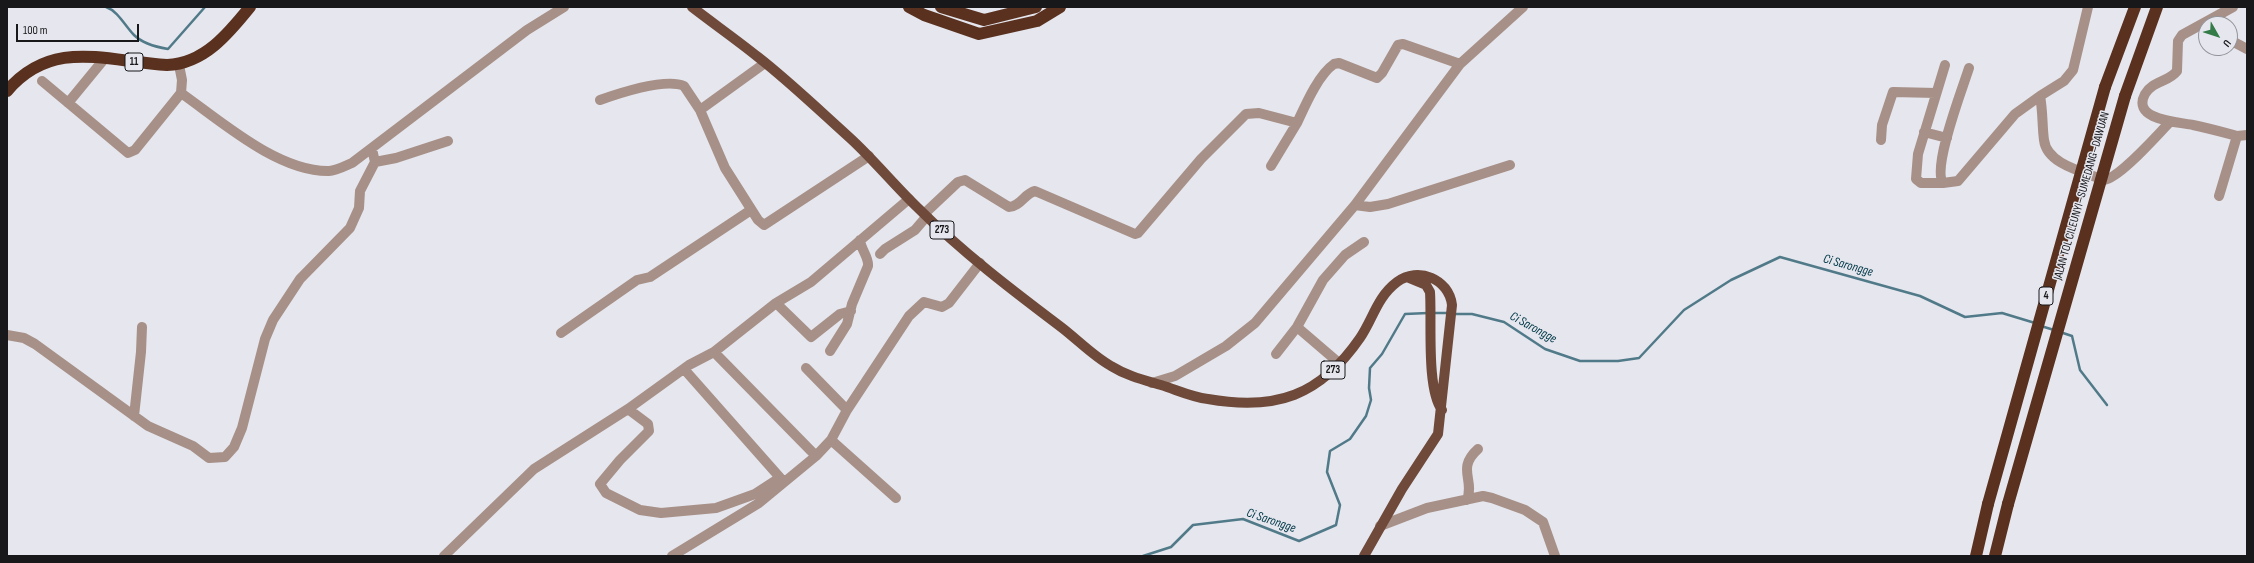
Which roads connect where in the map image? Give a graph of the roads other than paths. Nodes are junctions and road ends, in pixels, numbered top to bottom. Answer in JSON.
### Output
{"nodes":[{"id":1,"x":250,"y":7,"type":"edge"},
{"id":2,"x":564,"y":7,"type":"edge"},
{"id":3,"x":692,"y":7,"type":"edge"},
{"id":4,"x":909,"y":7,"type":"edge"},
{"id":5,"x":941,"y":7,"type":"edge"},
{"id":6,"x":1036,"y":7,"type":"edge"},
{"id":7,"x":1060,"y":7,"type":"edge"},
{"id":8,"x":1523,"y":7,"type":"edge"},
{"id":9,"x":2088,"y":7,"type":"edge"},
{"id":10,"x":2135,"y":7,"type":"edge"},
{"id":11,"x":2157,"y":7,"type":"edge"},
{"id":12,"x":2233,"y":7,"type":"edge"},
{"id":13,"x":2219,"y":16,"type":"edge"},
{"id":14,"x":2198,"y":28,"type":"edge"},
{"id":15,"x":2238,"y":44,"type":"edge"},
{"id":16,"x":2247,"y":49,"type":"edge"},
{"id":17,"x":105,"y":58,"type":"junction"},
{"id":18,"x":765,"y":62,"type":"junction"},
{"id":19,"x":1460,"y":64,"type":"junction"},
{"id":20,"x":179,"y":65,"type":"junction"},
{"id":21,"x":1945,"y":65,"type":"dead end"},
{"id":22,"x":1968,"y":68,"type":"dead end"},
{"id":23,"x":42,"y":81,"type":"dead end"},
{"id":24,"x":7,"y":90,"type":"edge"},
{"id":25,"x":181,"y":93,"type":"junction"},
{"id":26,"x":1936,"y":93,"type":"junction"},
{"id":27,"x":2040,"y":96,"type":"junction"},
{"id":28,"x":600,"y":100,"type":"dead end"},
{"id":29,"x":68,"y":103,"type":"junction"},
{"id":30,"x":700,"y":110,"type":"junction"},
{"id":31,"x":2170,"y":122,"type":"junction"},
{"id":32,"x":1297,"y":124,"type":"junction"},
{"id":33,"x":1924,"y":132,"type":"junction"},
{"id":34,"x":2242,"y":136,"type":"edge"},
{"id":35,"x":1947,"y":138,"type":"junction"},
{"id":36,"x":1881,"y":140,"type":"dead end"},
{"id":37,"x":448,"y":141,"type":"dead end"},
{"id":38,"x":372,"y":149,"type":"junction"},
{"id":39,"x":869,"y":156,"type":"junction"},
{"id":40,"x":375,"y":162,"type":"junction"},
{"id":41,"x":1510,"y":165,"type":"dead end"},
{"id":42,"x":1271,"y":166,"type":"dead end"},
{"id":43,"x":1943,"y":183,"type":"junction"},
{"id":44,"x":2219,"y":196,"type":"dead end"},
{"id":45,"x":910,"y":200,"type":"junction"},
{"id":46,"x":1354,"y":205,"type":"junction"},
{"id":47,"x":751,"y":210,"type":"junction"},
{"id":48,"x":925,"y":215,"type":"junction"},
{"id":49,"x":860,"y":240,"type":"junction"},
{"id":50,"x":1364,"y":242,"type":"dead end"},
{"id":51,"x":880,"y":254,"type":"dead end"},
{"id":52,"x":980,"y":263,"type":"junction"},
{"id":53,"x":1404,"y":277,"type":"junction"},
{"id":54,"x":776,"y":303,"type":"junction"},
{"id":55,"x":851,"y":311,"type":"junction"},
{"id":56,"x":142,"y":327,"type":"dead end"},
{"id":57,"x":1296,"y":327,"type":"junction"},
{"id":58,"x":561,"y":333,"type":"dead end"},
{"id":59,"x":7,"y":335,"type":"edge"},
{"id":60,"x":830,"y":351,"type":"dead end"},
{"id":61,"x":714,"y":352,"type":"junction"},
{"id":62,"x":1276,"y":354,"type":"dead end"},
{"id":63,"x":1339,"y":364,"type":"junction"},
{"id":64,"x":806,"y":368,"type":"dead end"},
{"id":65,"x":684,"y":369,"type":"junction"},
{"id":66,"x":1152,"y":383,"type":"junction"},
{"id":67,"x":628,"y":408,"type":"junction"},
{"id":68,"x":847,"y":410,"type":"junction"},
{"id":69,"x":1442,"y":410,"type":"junction"},
{"id":70,"x":134,"y":416,"type":"junction"},
{"id":71,"x":831,"y":440,"type":"junction"},
{"id":72,"x":1478,"y":449,"type":"dead end"},
{"id":73,"x":816,"y":456,"type":"junction"},
{"id":74,"x":781,"y":479,"type":"junction"},
{"id":75,"x":763,"y":489,"type":"junction"},
{"id":76,"x":896,"y":498,"type":"dead end"},
{"id":77,"x":1467,"y":500,"type":"junction"},
{"id":78,"x":759,"y":503,"type":"junction"},
{"id":79,"x":1380,"y":526,"type":"junction"},
{"id":80,"x":444,"y":556,"type":"edge"},
{"id":81,"x":672,"y":556,"type":"edge"},
{"id":82,"x":1364,"y":556,"type":"edge"},
{"id":83,"x":1555,"y":556,"type":"edge"},
{"id":84,"x":1976,"y":556,"type":"edge"},
{"id":85,"x":1995,"y":556,"type":"edge"}],
"edges":[{"from":1,"to":20,"type":"highway","number":"11"},
{"from":2,"to":38,"type":"street"},
{"from":3,"to":18,"type":"main road","number":"273"},
{"from":4,"to":7,"type":"highway"},
{"from":5,"to":6,"type":"highway"},
{"from":8,"to":19,"type":"street"},
{"from":9,"to":27,"type":"street"},
{"from":10,"to":84,"type":"highway","name":"JALAN TOL CILEUNYI–SUMEDANG–DAWUAN","number":"4","bridge":true},
{"from":11,"to":85,"type":"highway","name":"JALAN TOL CILEUNYI–SUMEDANG–DAWUAN","number":"4","bridge":true},
{"from":12,"to":13,"type":"street"},
{"from":14,"to":31,"type":"street"},
{"from":15,"to":16,"type":"street"},
{"from":17,"to":20,"type":"highway","number":"11"},
{"from":17,"to":24,"type":"highway","number":"11"},
{"from":17,"to":29,"type":"street"},
{"from":18,"to":30,"type":"street"},
{"from":18,"to":39,"type":"main road","number":"273"},
{"from":19,"to":32,"type":"street"},
{"from":19,"to":46,"type":"street"},
{"from":20,"to":25,"type":"street"},
{"from":21,"to":26,"type":"street"},
{"from":22,"to":35,"type":"street"},
{"from":23,"to":29,"type":"street"},
{"from":25,"to":29,"type":"street"},
{"from":25,"to":38,"type":"street"},
{"from":26,"to":33,"type":"street"},
{"from":26,"to":36,"type":"street"},
{"from":27,"to":31,"type":"street"},
{"from":27,"to":43,"type":"street"},
{"from":28,"to":30,"type":"street"},
{"from":30,"to":47,"type":"street"},
{"from":31,"to":34,"type":"street"},
{"from":32,"to":42,"type":"street"},
{"from":32,"to":48,"type":"street"},
{"from":33,"to":35,"type":"street"},
{"from":33,"to":43,"type":"street"},
{"from":34,"to":44,"type":"street"},
{"from":35,"to":43,"type":"street"},
{"from":37,"to":40,"type":"street"},
{"from":38,"to":40,"type":"street"},
{"from":39,"to":45,"type":"main road","number":"273"},
{"from":39,"to":47,"type":"street"},
{"from":40,"to":70,"type":"street"},
{"from":41,"to":46,"type":"street"},
{"from":45,"to":48,"type":"main road","number":"273"},
{"from":45,"to":49,"type":"street"},
{"from":46,"to":66,"type":"street"},
{"from":47,"to":58,"type":"street"},
{"from":48,"to":51,"type":"street"},
{"from":48,"to":52,"type":"main road","number":"273"},
{"from":49,"to":54,"type":"street"},
{"from":49,"to":55,"type":"street"},
{"from":50,"to":57,"type":"street"},
{"from":52,"to":66,"type":"main road","number":"273"},
{"from":52,"to":68,"type":"street"},
{"from":53,"to":63,"type":"main road","number":"273"},
{"from":53,"to":69,"type":"main road"},
{"from":53,"to":69,"type":"main road"},
{"from":54,"to":55,"type":"street"},
{"from":54,"to":61,"type":"street"},
{"from":55,"to":60,"type":"street"},
{"from":56,"to":70,"type":"street"},
{"from":57,"to":62,"type":"street"},
{"from":57,"to":63,"type":"street"},
{"from":59,"to":70,"type":"street"},
{"from":61,"to":65,"type":"street"},
{"from":61,"to":73,"type":"street"},
{"from":63,"to":66,"type":"main road","number":"273"},
{"from":64,"to":68,"type":"street"},
{"from":65,"to":67,"type":"street"},
{"from":65,"to":74,"type":"street"},
{"from":67,"to":75,"type":"street"},
{"from":67,"to":80,"type":"street"},
{"from":68,"to":71,"type":"street"},
{"from":69,"to":79,"type":"main road"},
{"from":71,"to":73,"type":"street"},
{"from":71,"to":76,"type":"street"},
{"from":72,"to":77,"type":"street"},
{"from":73,"to":74,"type":"street"},
{"from":74,"to":75,"type":"street"},
{"from":74,"to":78,"type":"street"},
{"from":75,"to":78,"type":"street"},
{"from":77,"to":79,"type":"street"},
{"from":77,"to":83,"type":"street"},
{"from":78,"to":81,"type":"street"},
{"from":79,"to":82,"type":"main road"}]}
